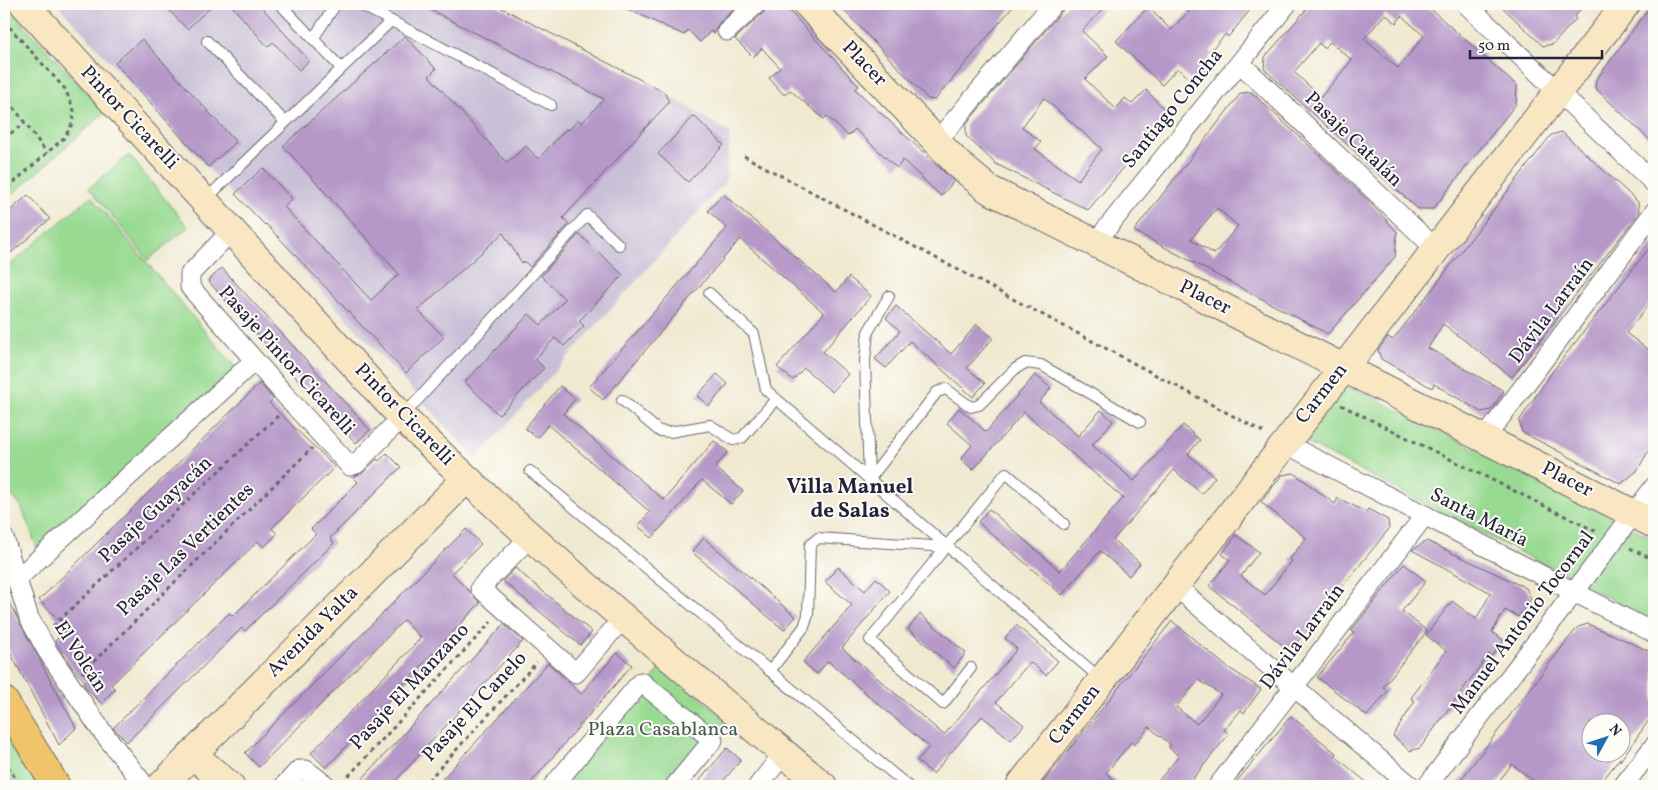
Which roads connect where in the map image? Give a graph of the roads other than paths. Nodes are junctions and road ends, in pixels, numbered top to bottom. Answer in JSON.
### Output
{"nodes":[{"id":1,"x":24,"y":4,"type":"edge"},
{"id":2,"x":280,"y":4,"type":"edge"},
{"id":3,"x":336,"y":4,"type":"edge"},
{"id":4,"x":359,"y":4,"type":"edge"},
{"id":5,"x":756,"y":4,"type":"edge"},
{"id":6,"x":807,"y":4,"type":"edge"},
{"id":7,"x":1053,"y":4,"type":"edge"},
{"id":8,"x":1287,"y":4,"type":"edge"},
{"id":9,"x":1466,"y":4,"type":"edge"},
{"id":10,"x":1626,"y":4,"type":"edge"},
{"id":11,"x":391,"y":21,"type":"junction"},
{"id":12,"x":727,"y":31,"type":"dead end"},
{"id":13,"x":313,"y":39,"type":"junction"},
{"id":14,"x":207,"y":41,"type":"dead end"},
{"id":15,"x":1240,"y":63,"type":"junction"},
{"id":16,"x":341,"y":68,"type":"junction"},
{"id":17,"x":1557,"y":92,"type":"junction"},
{"id":18,"x":551,"y":105,"type":"dead end"},
{"id":19,"x":285,"y":122,"type":"junction"},
{"id":20,"x":937,"y":141,"type":"junction"},
{"id":21,"x":1654,"y":183,"type":"edge"},
{"id":22,"x":205,"y":200,"type":"junction"},
{"id":23,"x":1654,"y":212,"type":"edge"},
{"id":24,"x":232,"y":230,"type":"junction"},
{"id":25,"x":1095,"y":243,"type":"junction"},
{"id":26,"x":619,"y":245,"type":"dead end"},
{"id":27,"x":1436,"y":249,"type":"junction"},
{"id":28,"x":709,"y":293,"type":"dead end"},
{"id":29,"x":889,"y":296,"type":"dead end"},
{"id":30,"x":254,"y":361,"type":"junction"},
{"id":31,"x":1344,"y":366,"type":"junction"},
{"id":32,"x":776,"y":399,"type":"junction"},
{"id":33,"x":622,"y":400,"type":"dead end"},
{"id":34,"x":402,"y":417,"type":"junction"},
{"id":35,"x":1140,"y":422,"type":"dead end"},
{"id":36,"x":1485,"y":438,"type":"junction"},
{"id":37,"x":1284,"y":443,"type":"junction"},
{"id":38,"x":530,"y":471,"type":"dead end"},
{"id":39,"x":466,"y":479,"type":"junction"},
{"id":40,"x":869,"y":480,"type":"junction"},
{"id":41,"x":1654,"y":487,"type":"edge"},
{"id":42,"x":1425,"y":515,"type":"junction"},
{"id":43,"x":1644,"y":519,"type":"edge"},
{"id":44,"x":1064,"y":524,"type":"dead end"},
{"id":45,"x":530,"y":537,"type":"junction"},
{"id":46,"x":4,"y":538,"type":"edge"},
{"id":47,"x":946,"y":547,"type":"junction"},
{"id":48,"x":17,"y":579,"type":"junction"},
{"id":49,"x":1174,"y":585,"type":"junction"},
{"id":50,"x":1575,"y":592,"type":"junction"},
{"id":51,"x":623,"y":618,"type":"junction"},
{"id":52,"x":1654,"y":633,"type":"edge"},
{"id":53,"x":971,"y":668,"type":"dead end"},
{"id":54,"x":770,"y":671,"type":"junction"},
{"id":55,"x":1102,"y":680,"type":"junction"},
{"id":56,"x":1294,"y":687,"type":"junction"},
{"id":57,"x":4,"y":702,"type":"edge"},
{"id":58,"x":1654,"y":746,"type":"edge"},
{"id":59,"x":784,"y":753,"type":"junction"},
{"id":60,"x":192,"y":754,"type":"junction"},
{"id":61,"x":56,"y":786,"type":"edge"},
{"id":62,"x":145,"y":786,"type":"edge"},
{"id":63,"x":161,"y":786,"type":"edge"},
{"id":64,"x":230,"y":786,"type":"edge"},
{"id":65,"x":284,"y":786,"type":"edge"},
{"id":66,"x":327,"y":786,"type":"edge"},
{"id":67,"x":553,"y":786,"type":"edge"},
{"id":68,"x":675,"y":786,"type":"edge"},
{"id":69,"x":758,"y":786,"type":"edge"},
{"id":70,"x":823,"y":786,"type":"edge"},
{"id":71,"x":908,"y":786,"type":"edge"},
{"id":72,"x":1020,"y":786,"type":"edge"},
{"id":73,"x":1218,"y":786,"type":"edge"},
{"id":74,"x":1410,"y":786,"type":"edge"},
{"id":75,"x":1426,"y":786,"type":"edge"},
{"id":76,"x":1623,"y":786,"type":"edge"}],
"edges":[{"from":1,"to":22,"type":"street","name":"Pintor Cicarelli"},
{"from":2,"to":13,"type":"lane"},
{"from":3,"to":13,"type":"lane"},
{"from":4,"to":11,"type":"lane"},
{"from":5,"to":12,"type":"street"},
{"from":6,"to":20,"type":"street","name":"Placer"},
{"from":7,"to":20,"type":"street"},
{"from":8,"to":15,"type":"street","name":"Santiago Concha"},
{"from":9,"to":17,"type":"street"},
{"from":10,"to":17,"type":"street","name":"Carmen"},
{"from":11,"to":16,"type":"lane"},
{"from":11,"to":18,"type":"lane"},
{"from":13,"to":16,"type":"lane"},
{"from":14,"to":19,"type":"lane"},
{"from":15,"to":25,"type":"street","name":"Santiago Concha"},
{"from":15,"to":27,"type":"street","name":"Pasaje Catalán"},
{"from":16,"to":19,"type":"lane"},
{"from":17,"to":21,"type":"street"},
{"from":17,"to":27,"type":"street","name":"Carmen"},
{"from":19,"to":22,"type":"lane"},
{"from":20,"to":25,"type":"street","name":"Placer"},
{"from":22,"to":24,"type":"street","name":"Pintor Cicarelli"},
{"from":23,"to":36,"type":"street","name":"Dávila Larraín"},
{"from":24,"to":30,"type":"street","name":"Pasaje Pintor Cicarelli"},
{"from":24,"to":34,"type":"street","name":"Pintor Cicarelli"},
{"from":25,"to":31,"type":"street","name":"Placer"},
{"from":26,"to":34,"type":"lane"},
{"from":27,"to":31,"type":"street","name":"Carmen"},
{"from":28,"to":32,"type":"lane"},
{"from":29,"to":40,"type":"lane"},
{"from":30,"to":34,"type":"street","name":"Pasaje Pintor Cicarelli"},
{"from":30,"to":48,"type":"street"},
{"from":31,"to":36,"type":"street","name":"Placer"},
{"from":31,"to":37,"type":"street","name":"Carmen"},
{"from":32,"to":33,"type":"lane"},
{"from":32,"to":40,"type":"lane"},
{"from":34,"to":39,"type":"street","name":"Pintor Cicarelli"},
{"from":35,"to":40,"type":"lane"},
{"from":36,"to":43,"type":"street","name":"Placer"},
{"from":37,"to":42,"type":"street","name":"Santa María"},
{"from":37,"to":49,"type":"street","name":"Carmen"},
{"from":38,"to":54,"type":"lane"},
{"from":39,"to":45,"type":"street","name":"Pintor Cicarelli"},
{"from":39,"to":60,"type":"street","name":"Avenida Yalta"},
{"from":40,"to":47,"type":"lane"},
{"from":41,"to":43,"type":"street","name":"Manuel Antonio Tocornal"},
{"from":42,"to":50,"type":"street","name":"Santa María"},
{"from":42,"to":56,"type":"street","name":"Dávila Larraín"},
{"from":43,"to":50,"type":"street","name":"Manuel Antonio Tocornal"},
{"from":44,"to":47,"type":"lane"},
{"from":45,"to":51,"type":"street","name":"Pintor Cicarelli"},
{"from":45,"to":51,"type":"street"},
{"from":46,"to":48,"type":"street","name":"El Volcán"},
{"from":47,"to":53,"type":"lane"},
{"from":47,"to":54,"type":"lane"},
{"from":47,"to":55,"type":"lane"},
{"from":48,"to":62,"type":"street","name":"El Volcán"},
{"from":49,"to":55,"type":"street","name":"Carmen"},
{"from":49,"to":56,"type":"street"},
{"from":50,"to":52,"type":"street","name":"Santa María"},
{"from":50,"to":75,"type":"street","name":"Manuel Antonio Tocornal"},
{"from":51,"to":59,"type":"street","name":"Pintor Cicarelli"},
{"from":54,"to":71,"type":"lane"},
{"from":55,"to":72,"type":"street","name":"Carmen"},
{"from":56,"to":73,"type":"street","name":"Dávila Larraín"},
{"from":56,"to":74,"type":"street"},
{"from":57,"to":61,"type":"main road"},
{"from":58,"to":76,"type":"street"},
{"from":59,"to":69,"type":"street"},
{"from":59,"to":70,"type":"street","name":"Pintor Cicarelli"},
{"from":60,"to":63,"type":"street","name":"Avenida Yalta"},
{"from":60,"to":64,"type":"street"},
{"from":65,"to":66,"type":"street"},
{"from":67,"to":68,"type":"street"}]}
